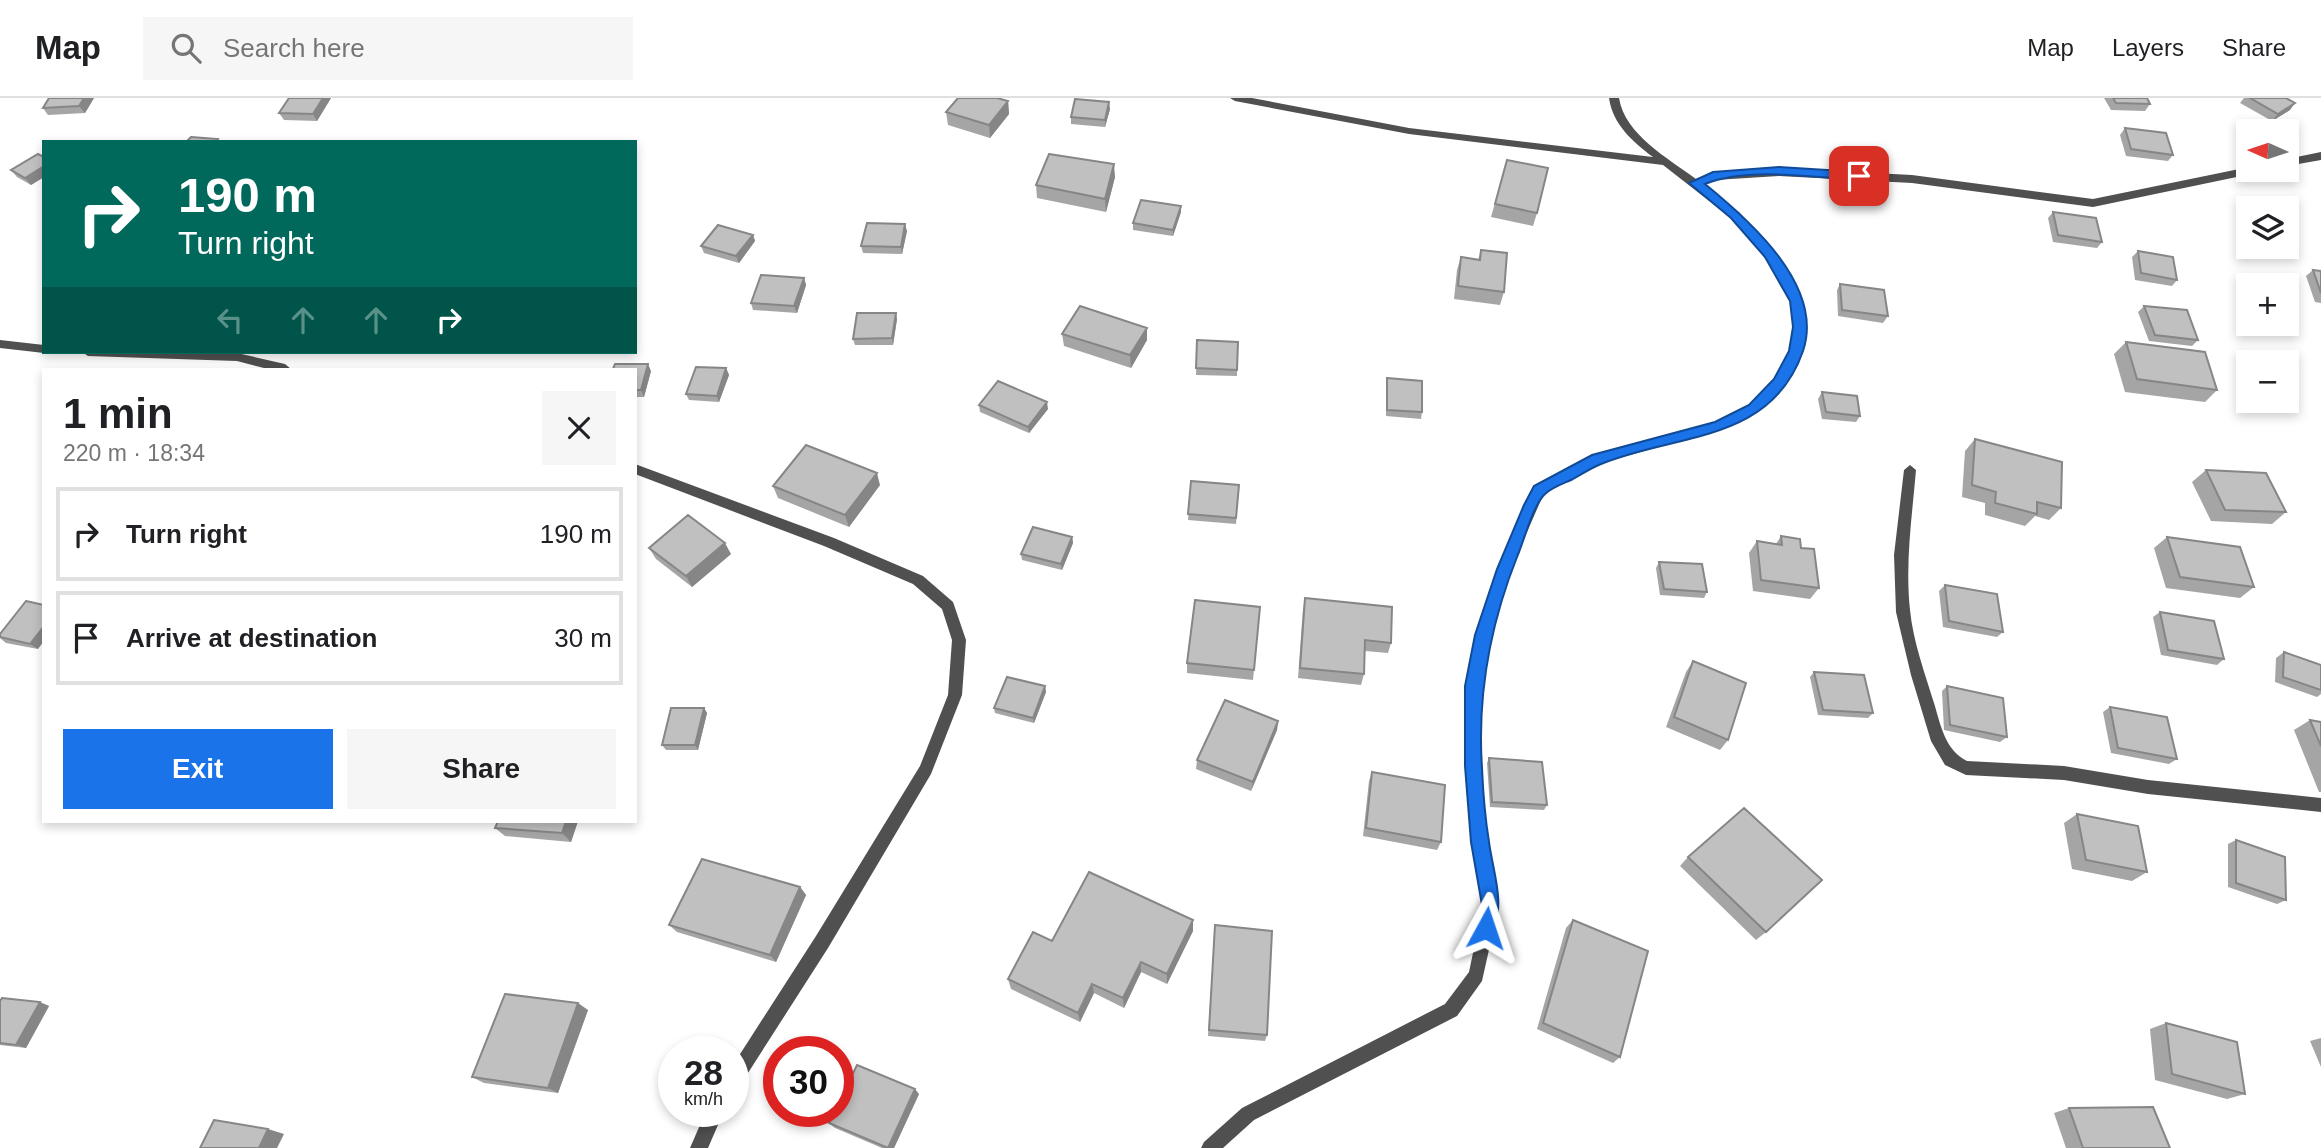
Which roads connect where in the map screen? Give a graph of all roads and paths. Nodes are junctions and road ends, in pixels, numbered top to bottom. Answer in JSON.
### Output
{"nodes":[{"id":1,"x":1234,"y":98,"type":"edge"},
{"id":2,"x":1614,"y":98,"type":"edge"},
{"id":3,"x":2321,"y":156,"type":"edge"},
{"id":4,"x":2300,"y":160,"type":"edge"},
{"id":5,"x":1663,"y":162,"type":"junction"},
{"id":6,"x":2236,"y":172,"type":"edge"},
{"id":7,"x":1696,"y":183,"type":"junction"},
{"id":8,"x":0,"y":344,"type":"edge"},
{"id":9,"x":42,"y":349,"type":"edge"},
{"id":10,"x":148,"y":354,"type":"edge"},
{"id":11,"x":281,"y":368,"type":"edge"},
{"id":12,"x":637,"y":470,"type":"edge"},
{"id":13,"x":1910,"y":470,"type":"dead end"},
{"id":14,"x":2321,"y":805,"type":"edge"},
{"id":15,"x":749,"y":1056,"type":"edge"},
{"id":16,"x":708,"y":1127,"type":"edge"},
{"id":17,"x":699,"y":1148,"type":"edge"},
{"id":18,"x":1210,"y":1148,"type":"edge"}],
"edges":[{"from":1,"to":5,"type":"street"},
{"from":2,"to":5,"type":"street"},
{"from":3,"to":4,"type":"street"},
{"from":5,"to":7,"type":"street"},
{"from":6,"to":7,"type":"street"},
{"from":7,"to":18,"type":"street"},
{"from":8,"to":9,"type":"street"},
{"from":10,"to":11,"type":"street"},
{"from":12,"to":15,"type":"street"},
{"from":13,"to":14,"type":"street"},
{"from":16,"to":17,"type":"street"}]}
